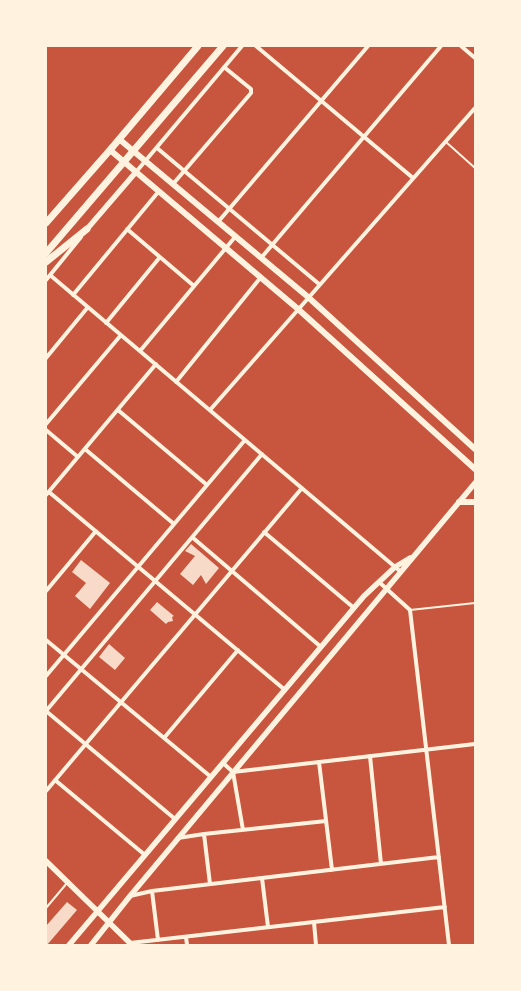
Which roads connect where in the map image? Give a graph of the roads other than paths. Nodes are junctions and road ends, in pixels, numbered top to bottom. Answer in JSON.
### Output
{"nodes":[{"id":1,"x":198,"y":46,"type":"edge"},
{"id":2,"x":223,"y":46,"type":"edge"},
{"id":3,"x":242,"y":46,"type":"edge"},
{"id":4,"x":256,"y":46,"type":"edge"},
{"id":5,"x":368,"y":46,"type":"edge"},
{"id":6,"x":441,"y":46,"type":"edge"},
{"id":7,"x":461,"y":46,"type":"edge"},
{"id":8,"x":475,"y":58,"type":"edge"},
{"id":9,"x":224,"y":67,"type":"junction"},
{"id":10,"x":321,"y":101,"type":"junction"},
{"id":11,"x":475,"y":108,"type":"edge"},
{"id":12,"x":364,"y":137,"type":"junction"},
{"id":13,"x":119,"y":139,"type":"junction"},
{"id":14,"x":446,"y":141,"type":"junction"},
{"id":15,"x":157,"y":148,"type":"junction"},
{"id":16,"x":110,"y":150,"type":"junction"},
{"id":17,"x":134,"y":152,"type":"junction"},
{"id":18,"x":125,"y":162,"type":"junction"},
{"id":19,"x":146,"y":162,"type":"junction"},
{"id":20,"x":475,"y":168,"type":"edge"},
{"id":21,"x":184,"y":171,"type":"junction"},
{"id":22,"x":136,"y":172,"type":"junction"},
{"id":23,"x":413,"y":178,"type":"junction"},
{"id":24,"x":173,"y":184,"type":"junction"},
{"id":25,"x":159,"y":191,"type":"junction"},
{"id":26,"x":229,"y":208,"type":"junction"},
{"id":27,"x":218,"y":222,"type":"junction"},
{"id":28,"x":46,"y":223,"type":"edge"},
{"id":29,"x":87,"y":229,"type":"junction"},
{"id":30,"x":127,"y":229,"type":"junction"},
{"id":31,"x":235,"y":237,"type":"junction"},
{"id":32,"x":273,"y":245,"type":"junction"},
{"id":33,"x":226,"y":248,"type":"junction"},
{"id":34,"x":46,"y":254,"type":"edge"},
{"id":35,"x":160,"y":257,"type":"junction"},
{"id":36,"x":262,"y":258,"type":"junction"},
{"id":37,"x":46,"y":262,"type":"edge"},
{"id":38,"x":50,"y":275,"type":"junction"},
{"id":39,"x":261,"y":277,"type":"junction"},
{"id":40,"x":46,"y":280,"type":"edge"},
{"id":41,"x":320,"y":284,"type":"junction"},
{"id":42,"x":194,"y":286,"type":"junction"},
{"id":43,"x":73,"y":295,"type":"junction"},
{"id":44,"x":308,"y":297,"type":"junction"},
{"id":45,"x":88,"y":307,"type":"junction"},
{"id":46,"x":298,"y":309,"type":"junction"},
{"id":47,"x":106,"y":323,"type":"junction"},
{"id":48,"x":121,"y":335,"type":"junction"},
{"id":49,"x":140,"y":352,"type":"junction"},
{"id":50,"x":46,"y":358,"type":"edge"},
{"id":51,"x":156,"y":364,"type":"junction"},
{"id":52,"x":176,"y":382,"type":"junction"},
{"id":53,"x":118,"y":410,"type":"junction"},
{"id":54,"x":210,"y":410,"type":"junction"},
{"id":55,"x":46,"y":424,"type":"edge"},
{"id":56,"x":46,"y":430,"type":"edge"},
{"id":57,"x":245,"y":440,"type":"junction"},
{"id":58,"x":85,"y":449,"type":"junction"},
{"id":59,"x":475,"y":449,"type":"edge"},
{"id":60,"x":262,"y":454,"type":"junction"},
{"id":61,"x":78,"y":457,"type":"junction"},
{"id":62,"x":475,"y":469,"type":"edge"},
{"id":63,"x":475,"y":483,"type":"edge"},
{"id":64,"x":207,"y":484,"type":"junction"},
{"id":65,"x":302,"y":488,"type":"junction"},
{"id":66,"x":48,"y":494,"type":"edge"},
{"id":67,"x":459,"y":502,"type":"junction"},
{"id":68,"x":475,"y":502,"type":"edge"},
{"id":69,"x":174,"y":524,"type":"junction"},
{"id":70,"x":96,"y":531,"type":"junction"},
{"id":71,"x":264,"y":532,"type":"junction"},
{"id":72,"x":192,"y":537,"type":"junction"},
{"id":73,"x":414,"y":556,"type":"junction"},
{"id":74,"x":138,"y":566,"type":"junction"},
{"id":75,"x":395,"y":567,"type":"junction"},
{"id":76,"x":232,"y":571,"type":"junction"},
{"id":77,"x":401,"y":572,"type":"junction"},
{"id":78,"x":155,"y":581,"type":"junction"},
{"id":79,"x":378,"y":582,"type":"junction"},
{"id":80,"x":386,"y":589,"type":"junction"},
{"id":81,"x":46,"y":591,"type":"edge"},
{"id":82,"x":475,"y":603,"type":"edge"},
{"id":83,"x":354,"y":608,"type":"junction"},
{"id":84,"x":410,"y":610,"type":"junction"},
{"id":85,"x":195,"y":614,"type":"junction"},
{"id":86,"x":46,"y":640,"type":"edge"},
{"id":87,"x":321,"y":646,"type":"junction"},
{"id":88,"x":238,"y":650,"type":"junction"},
{"id":89,"x":64,"y":655,"type":"junction"},
{"id":90,"x":81,"y":669,"type":"junction"},
{"id":91,"x":46,"y":676,"type":"edge"},
{"id":92,"x":285,"y":690,"type":"junction"},
{"id":93,"x":121,"y":703,"type":"junction"},
{"id":94,"x":46,"y":711,"type":"edge"},
{"id":95,"x":164,"y":738,"type":"junction"},
{"id":96,"x":86,"y":744,"type":"junction"},
{"id":97,"x":475,"y":744,"type":"edge"},
{"id":98,"x":427,"y":750,"type":"junction"},
{"id":99,"x":370,"y":756,"type":"junction"},
{"id":100,"x":320,"y":762,"type":"junction"},
{"id":101,"x":223,"y":763,"type":"junction"},
{"id":102,"x":233,"y":772,"type":"junction"},
{"id":103,"x":211,"y":777,"type":"junction"},
{"id":104,"x":55,"y":780,"type":"junction"},
{"id":105,"x":46,"y":791,"type":"edge"},
{"id":106,"x":175,"y":819,"type":"junction"},
{"id":107,"x":326,"y":821,"type":"junction"},
{"id":108,"x":243,"y":830,"type":"junction"},
{"id":109,"x":204,"y":834,"type":"junction"},
{"id":110,"x":178,"y":838,"type":"junction"},
{"id":111,"x":145,"y":855,"type":"junction"},
{"id":112,"x":439,"y":857,"type":"junction"},
{"id":113,"x":46,"y":861,"type":"edge"},
{"id":114,"x":382,"y":864,"type":"junction"},
{"id":115,"x":332,"y":870,"type":"junction"},
{"id":116,"x":262,"y":878,"type":"junction"},
{"id":117,"x":68,"y":882,"type":"junction"},
{"id":118,"x":210,"y":884,"type":"junction"},
{"id":119,"x":152,"y":891,"type":"junction"},
{"id":120,"x":130,"y":896,"type":"junction"},
{"id":121,"x":445,"y":907,"type":"junction"},
{"id":122,"x":46,"y":908,"type":"edge"},
{"id":123,"x":97,"y":911,"type":"junction"},
{"id":124,"x":314,"y":922,"type":"junction"},
{"id":125,"x":109,"y":923,"type":"junction"},
{"id":126,"x":268,"y":927,"type":"junction"},
{"id":127,"x":186,"y":937,"type":"junction"},
{"id":128,"x":158,"y":940,"type":"junction"},
{"id":129,"x":131,"y":944,"type":"edge"},
{"id":130,"x":69,"y":945,"type":"edge"},
{"id":131,"x":91,"y":945,"type":"edge"},
{"id":132,"x":187,"y":945,"type":"edge"},
{"id":133,"x":316,"y":945,"type":"edge"},
{"id":134,"x":449,"y":945,"type":"edge"}],
"edges":[{"from":1,"to":13,"type":"highway"},
{"from":2,"to":17,"type":"highway"},
{"from":3,"to":9,"type":"street"},
{"from":4,"to":10,"type":"street"},
{"from":5,"to":10,"type":"street"},
{"from":6,"to":12,"type":"street"},
{"from":7,"to":8,"type":"street"},
{"from":9,"to":15,"type":"street"},
{"from":9,"to":21,"type":"street"},
{"from":10,"to":12,"type":"street"},
{"from":10,"to":26,"type":"street"},
{"from":11,"to":14,"type":"street"},
{"from":12,"to":23,"type":"street"},
{"from":12,"to":32,"type":"street"},
{"from":13,"to":16,"type":"highway"},
{"from":13,"to":17,"type":"main road"},
{"from":14,"to":20,"type":"lane"},
{"from":14,"to":23,"type":"street"},
{"from":15,"to":19,"type":"street"},
{"from":15,"to":21,"type":"street"},
{"from":16,"to":18,"type":"main road"},
{"from":16,"to":28,"type":"highway"},
{"from":17,"to":18,"type":"highway"},
{"from":17,"to":19,"type":"main road"},
{"from":18,"to":22,"type":"main road"},
{"from":18,"to":34,"type":"highway"},
{"from":19,"to":22,"type":"street"},
{"from":19,"to":24,"type":"main road"},
{"from":21,"to":24,"type":"street"},
{"from":21,"to":26,"type":"street"},
{"from":22,"to":25,"type":"main road"},
{"from":22,"to":29,"type":"street"},
{"from":23,"to":41,"type":"street"},
{"from":24,"to":27,"type":"main road"},
{"from":25,"to":30,"type":"street"},
{"from":25,"to":33,"type":"main road"},
{"from":26,"to":27,"type":"street"},
{"from":26,"to":32,"type":"street"},
{"from":27,"to":31,"type":"main road"},
{"from":29,"to":37,"type":"highway"},
{"from":29,"to":38,"type":"street"},
{"from":30,"to":35,"type":"street"},
{"from":30,"to":43,"type":"street"},
{"from":31,"to":33,"type":"street"},
{"from":31,"to":36,"type":"main road"},
{"from":32,"to":36,"type":"street"},
{"from":32,"to":41,"type":"street"},
{"from":33,"to":39,"type":"main road"},
{"from":33,"to":42,"type":"street"},
{"from":35,"to":42,"type":"street"},
{"from":35,"to":47,"type":"street"},
{"from":36,"to":44,"type":"main road"},
{"from":38,"to":40,"type":"street"},
{"from":38,"to":43,"type":"street"},
{"from":39,"to":46,"type":"main road"},
{"from":39,"to":52,"type":"street"},
{"from":41,"to":44,"type":"street"},
{"from":42,"to":49,"type":"street"},
{"from":43,"to":45,"type":"street"},
{"from":44,"to":46,"type":"street"},
{"from":44,"to":59,"type":"main road"},
{"from":45,"to":47,"type":"street"},
{"from":45,"to":50,"type":"street"},
{"from":46,"to":54,"type":"street"},
{"from":46,"to":62,"type":"main road"},
{"from":47,"to":48,"type":"street"},
{"from":48,"to":49,"type":"street"},
{"from":48,"to":55,"type":"street"},
{"from":49,"to":51,"type":"street"},
{"from":51,"to":52,"type":"street"},
{"from":51,"to":53,"type":"street"},
{"from":52,"to":54,"type":"street"},
{"from":53,"to":58,"type":"street"},
{"from":53,"to":64,"type":"street"},
{"from":54,"to":57,"type":"street"},
{"from":56,"to":61,"type":"street"},
{"from":57,"to":60,"type":"street"},
{"from":57,"to":64,"type":"street"},
{"from":58,"to":61,"type":"street"},
{"from":58,"to":69,"type":"street"},
{"from":60,"to":65,"type":"street"},
{"from":60,"to":72,"type":"street"},
{"from":61,"to":66,"type":"street"},
{"from":63,"to":67,"type":"street"},
{"from":64,"to":69,"type":"street"},
{"from":65,"to":71,"type":"street"},
{"from":65,"to":75,"type":"street"},
{"from":66,"to":70,"type":"street"},
{"from":67,"to":68,"type":"main road"},
{"from":67,"to":73,"type":"street"},
{"from":69,"to":74,"type":"street"},
{"from":70,"to":74,"type":"street"},
{"from":70,"to":81,"type":"street"},
{"from":71,"to":76,"type":"street"},
{"from":71,"to":83,"type":"street"},
{"from":72,"to":76,"type":"street"},
{"from":72,"to":78,"type":"street"},
{"from":73,"to":75,"type":"street"},
{"from":73,"to":77,"type":"street"},
{"from":74,"to":78,"type":"street"},
{"from":74,"to":89,"type":"street"},
{"from":75,"to":77,"type":"street"},
{"from":75,"to":79,"type":"street"},
{"from":76,"to":85,"type":"street"},
{"from":76,"to":87,"type":"street"},
{"from":77,"to":80,"type":"street"},
{"from":78,"to":85,"type":"street"},
{"from":78,"to":90,"type":"street"},
{"from":79,"to":80,"type":"street"},
{"from":79,"to":83,"type":"street"},
{"from":80,"to":84,"type":"street"},
{"from":80,"to":102,"type":"street"},
{"from":82,"to":84,"type":"lane"},
{"from":83,"to":87,"type":"street"},
{"from":84,"to":98,"type":"street"},
{"from":85,"to":88,"type":"street"},
{"from":85,"to":93,"type":"street"},
{"from":86,"to":89,"type":"street"},
{"from":87,"to":92,"type":"street"},
{"from":88,"to":92,"type":"street"},
{"from":88,"to":95,"type":"street"},
{"from":89,"to":90,"type":"street"},
{"from":89,"to":91,"type":"street"},
{"from":90,"to":93,"type":"street"},
{"from":90,"to":94,"type":"street"},
{"from":92,"to":101,"type":"street"},
{"from":93,"to":95,"type":"street"},
{"from":93,"to":96,"type":"street"},
{"from":94,"to":96,"type":"street"},
{"from":95,"to":103,"type":"street"},
{"from":96,"to":104,"type":"street"},
{"from":96,"to":106,"type":"street"},
{"from":97,"to":98,"type":"street"},
{"from":98,"to":99,"type":"street"},
{"from":98,"to":112,"type":"street"},
{"from":99,"to":100,"type":"street"},
{"from":99,"to":114,"type":"street"},
{"from":100,"to":102,"type":"street"},
{"from":100,"to":107,"type":"street"},
{"from":101,"to":102,"type":"street"},
{"from":101,"to":103,"type":"street"},
{"from":102,"to":108,"type":"street"},
{"from":102,"to":110,"type":"street"},
{"from":103,"to":106,"type":"street"},
{"from":104,"to":105,"type":"street"},
{"from":104,"to":111,"type":"street"},
{"from":106,"to":111,"type":"street"},
{"from":107,"to":108,"type":"street"},
{"from":107,"to":115,"type":"street"},
{"from":108,"to":109,"type":"street"},
{"from":109,"to":110,"type":"street"},
{"from":109,"to":118,"type":"street"},
{"from":110,"to":120,"type":"street"},
{"from":111,"to":123,"type":"street"},
{"from":112,"to":114,"type":"street"},
{"from":112,"to":121,"type":"street"},
{"from":113,"to":117,"type":"street"},
{"from":114,"to":115,"type":"street"},
{"from":115,"to":116,"type":"street"},
{"from":116,"to":118,"type":"street"},
{"from":116,"to":126,"type":"street"},
{"from":117,"to":122,"type":"lane"},
{"from":117,"to":123,"type":"street"},
{"from":118,"to":119,"type":"street"},
{"from":119,"to":120,"type":"street"},
{"from":119,"to":128,"type":"street"},
{"from":120,"to":125,"type":"street"},
{"from":121,"to":124,"type":"street"},
{"from":121,"to":134,"type":"street"},
{"from":123,"to":125,"type":"street"},
{"from":123,"to":130,"type":"street"},
{"from":124,"to":126,"type":"street"},
{"from":124,"to":133,"type":"street"},
{"from":125,"to":129,"type":"street"},
{"from":125,"to":131,"type":"street"},
{"from":126,"to":127,"type":"street"},
{"from":127,"to":128,"type":"street"},
{"from":127,"to":132,"type":"street"},
{"from":128,"to":129,"type":"street"}]}
